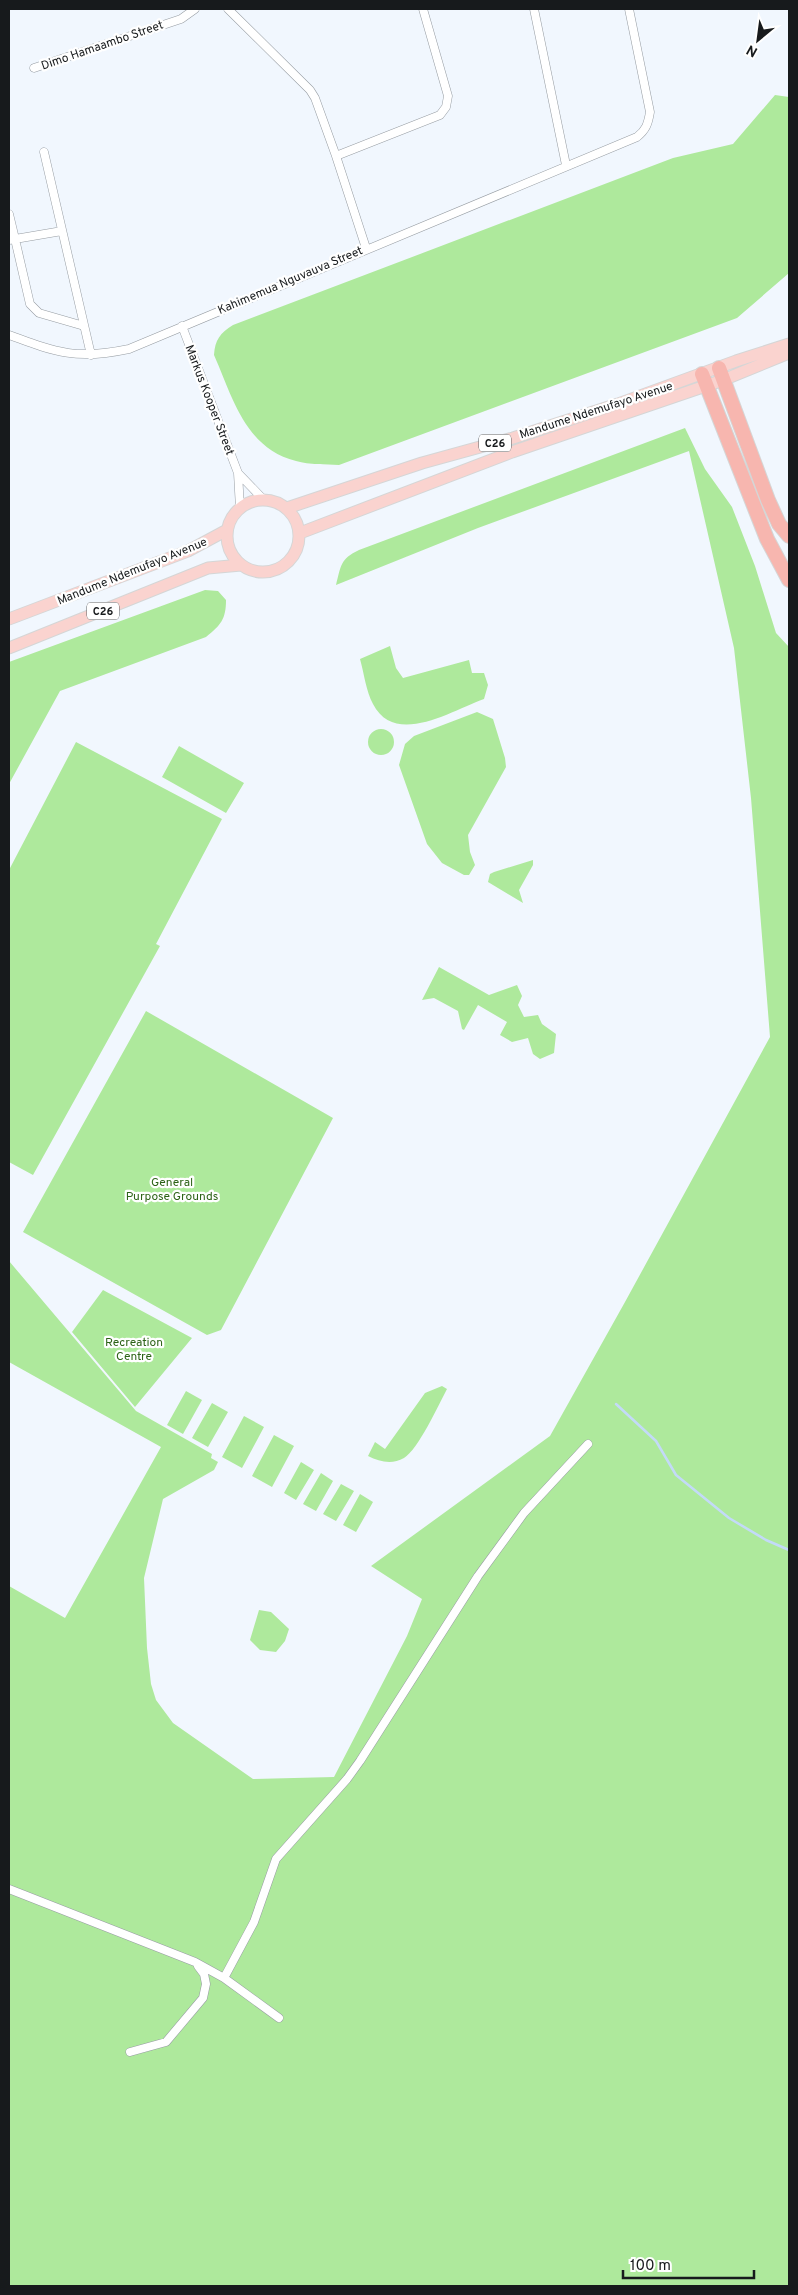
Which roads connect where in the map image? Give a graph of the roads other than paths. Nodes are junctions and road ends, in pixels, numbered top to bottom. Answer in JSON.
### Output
{"nodes":[{"id":1,"x":195,"y":9,"type":"edge"},
{"id":2,"x":228,"y":9,"type":"edge"},
{"id":3,"x":423,"y":9,"type":"edge"},
{"id":4,"x":534,"y":9,"type":"edge"},
{"id":5,"x":629,"y":9,"type":"edge"},
{"id":6,"x":34,"y":68,"type":"dead end"},
{"id":7,"x":44,"y":152,"type":"dead end"},
{"id":8,"x":336,"y":156,"type":"junction"},
{"id":9,"x":566,"y":165,"type":"junction"},
{"id":10,"x":9,"y":214,"type":"edge"},
{"id":11,"x":62,"y":231,"type":"junction"},
{"id":12,"x":12,"y":240,"type":"edge"},
{"id":13,"x":366,"y":248,"type":"junction"},
{"id":14,"x":84,"y":326,"type":"junction"},
{"id":15,"x":182,"y":326,"type":"junction"},
{"id":16,"x":9,"y":337,"type":"edge"},
{"id":17,"x":789,"y":344,"type":"edge"},
{"id":18,"x":789,"y":353,"type":"edge"},
{"id":19,"x":91,"y":354,"type":"junction"},
{"id":20,"x":721,"y":374,"type":"junction"},
{"id":21,"x":705,"y":380,"type":"junction"},
{"id":22,"x":238,"y":473,"type":"junction"},
{"id":23,"x":267,"y":500,"type":"junction"},
{"id":24,"x":240,"y":508,"type":"junction"},
{"id":25,"x":287,"y":508,"type":"junction"},
{"id":26,"x":227,"y":530,"type":"junction"},
{"id":27,"x":300,"y":533,"type":"junction"},
{"id":28,"x":789,"y":536,"type":"edge"},
{"id":29,"x":242,"y":565,"type":"junction"},
{"id":30,"x":789,"y":580,"type":"edge"},
{"id":31,"x":9,"y":619,"type":"edge"},
{"id":32,"x":9,"y":648,"type":"edge"},
{"id":33,"x":588,"y":1444,"type":"dead end"},
{"id":34,"x":9,"y":1889,"type":"edge"},
{"id":35,"x":195,"y":1962,"type":"junction"},
{"id":36,"x":224,"y":1978,"type":"junction"},
{"id":37,"x":280,"y":2018,"type":"dead end"},
{"id":38,"x":130,"y":2052,"type":"dead end"}],
"edges":[{"from":1,"to":6,"type":"street","name":"Dimo Hamaambo Street"},
{"from":2,"to":8,"type":"street"},
{"from":3,"to":8,"type":"street"},
{"from":4,"to":9,"type":"street"},
{"from":5,"to":9,"type":"street","name":"Kahimemua Nguvauva Street"},
{"from":7,"to":11,"type":"street"},
{"from":8,"to":13,"type":"street"},
{"from":9,"to":13,"type":"street","name":"Kahimemua Nguvauva Street"},
{"from":10,"to":12,"type":"street"},
{"from":11,"to":12,"type":"street"},
{"from":11,"to":14,"type":"street"},
{"from":12,"to":14,"type":"street"},
{"from":13,"to":15,"type":"street","name":"Kahimemua Nguvauva Street"},
{"from":14,"to":19,"type":"street"},
{"from":15,"to":19,"type":"street","name":"Kahimemua Nguvauva Street"},
{"from":15,"to":22,"type":"street","name":"Markus Kooper Street"},
{"from":16,"to":19,"type":"street","name":"Kahimemua Nguvauva Street"},
{"from":17,"to":20,"type":"main road","name":"Mandume Ndemufayo Avenue","number":"C26"},
{"from":18,"to":20,"type":"main road","name":"Mandume Ndemufayo Avenue","number":"C26"},
{"from":20,"to":21,"type":"main road","name":"Mandume Ndemufayo Avenue","number":"C26"},
{"from":20,"to":28,"type":"highway"},
{"from":21,"to":25,"type":"main road","name":"Mandume Ndemufayo Avenue","number":"C26"},
{"from":21,"to":27,"type":"main road","name":"Mandume Ndemufayo Avenue","number":"C26"},
{"from":21,"to":30,"type":"highway"},
{"from":22,"to":23,"type":"street"},
{"from":22,"to":24,"type":"street"},
{"from":23,"to":24,"type":"main road"},
{"from":23,"to":25,"type":"main road"},
{"from":24,"to":26,"type":"main road"},
{"from":25,"to":27,"type":"main road"},
{"from":26,"to":29,"type":"main road"},
{"from":26,"to":31,"type":"main road","name":"Mandume Ndemufayo Avenue","number":"C26"},
{"from":27,"to":29,"type":"main road","name":"Mandume Ndemufayo Avenue","number":"C26"},
{"from":29,"to":32,"type":"main road","name":"Mandume Ndemufayo Avenue","number":"C26"},
{"from":33,"to":36,"type":"street"},
{"from":34,"to":35,"type":"street"},
{"from":35,"to":36,"type":"street"},
{"from":35,"to":38,"type":"street"},
{"from":36,"to":37,"type":"street"}]}
